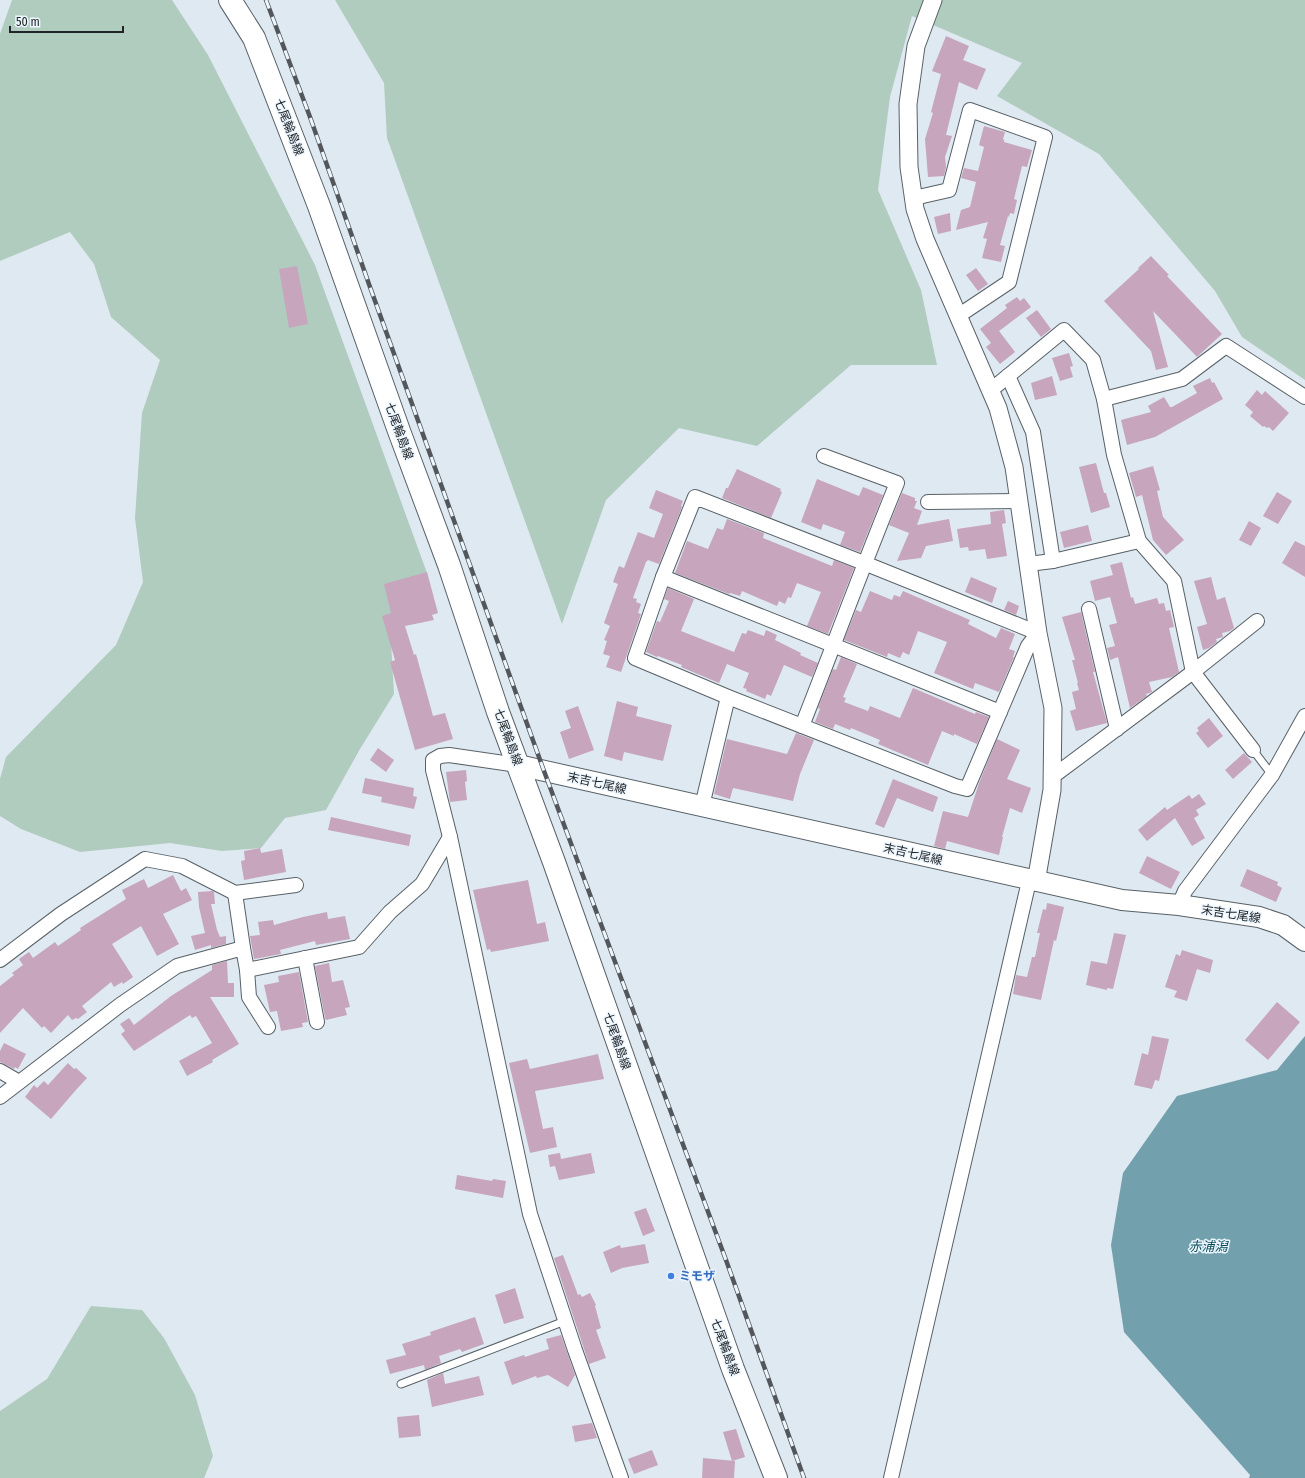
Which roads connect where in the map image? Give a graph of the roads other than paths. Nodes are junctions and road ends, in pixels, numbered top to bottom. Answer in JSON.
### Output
{"nodes":[{"id":1,"x":230,"y":0,"type":"edge"},
{"id":2,"x":933,"y":0,"type":"edge"},
{"id":3,"x":914,"y":198,"type":"junction"},
{"id":4,"x":958,"y":316,"type":"junction"},
{"id":5,"x":1008,"y":376,"type":"junction"},
{"id":6,"x":991,"y":390,"type":"junction"},
{"id":7,"x":1305,"y":397,"type":"edge"},
{"id":8,"x":1104,"y":398,"type":"junction"},
{"id":9,"x":824,"y":456,"type":"dead end"},
{"id":10,"x":1019,"y":501,"type":"junction"},
{"id":11,"x":928,"y":502,"type":"dead end"},
{"id":12,"x":1139,"y":541,"type":"junction"},
{"id":13,"x":1053,"y":561,"type":"junction"},
{"id":14,"x":864,"y":563,"type":"junction"},
{"id":15,"x":1028,"y":564,"type":"junction"},
{"id":16,"x":663,"y":577,"type":"junction"},
{"id":17,"x":1089,"y":609,"type":"dead end"},
{"id":18,"x":1257,"y":621,"type":"dead end"},
{"id":19,"x":1038,"y":633,"type":"junction"},
{"id":20,"x":834,"y":646,"type":"junction"},
{"id":21,"x":1194,"y":672,"type":"junction"},
{"id":22,"x":728,"y":697,"type":"junction"},
{"id":23,"x":1000,"y":712,"type":"junction"},
{"id":24,"x":1305,"y":716,"type":"edge"},
{"id":25,"x":802,"y":726,"type":"junction"},
{"id":26,"x":1117,"y":729,"type":"junction"},
{"id":27,"x":1253,"y":750,"type":"joint"},
{"id":28,"x":518,"y":765,"type":"junction"},
{"id":29,"x":1272,"y":775,"type":"junction"},
{"id":30,"x":1052,"y":777,"type":"junction"},
{"id":31,"x":702,"y":806,"type":"junction"},
{"id":32,"x":450,"y":837,"type":"junction"},
{"id":33,"x":1033,"y":881,"type":"junction"},
{"id":34,"x":296,"y":885,"type":"dead end"},
{"id":35,"x":235,"y":893,"type":"junction"},
{"id":36,"x":1179,"y":905,"type":"junction"},
{"id":37,"x":1305,"y":941,"type":"edge"},
{"id":38,"x":243,"y":948,"type":"junction"},
{"id":39,"x":305,"y":958,"type":"junction"},
{"id":40,"x":0,"y":960,"type":"edge"},
{"id":41,"x":247,"y":970,"type":"junction"},
{"id":42,"x":317,"y":1022,"type":"dead end"},
{"id":43,"x":268,"y":1027,"type":"dead end"},
{"id":44,"x":0,"y":1071,"type":"edge"},
{"id":45,"x":20,"y":1082,"type":"junction"},
{"id":46,"x":0,"y":1097,"type":"edge"},
{"id":47,"x":565,"y":1321,"type":"junction"},
{"id":48,"x":401,"y":1384,"type":"dead end"},
{"id":49,"x":622,"y":1478,"type":"edge"},
{"id":50,"x":776,"y":1478,"type":"edge"},
{"id":51,"x":891,"y":1478,"type":"edge"}],
"edges":[{"from":1,"to":28,"type":"main road","name":"七尾輪島線"},
{"from":2,"to":3,"type":"street"},
{"from":3,"to":4,"type":"street"},
{"from":3,"to":4,"type":"street"},
{"from":4,"to":6,"type":"street"},
{"from":5,"to":6,"type":"street"},
{"from":5,"to":8,"type":"street"},
{"from":5,"to":13,"type":"street"},
{"from":6,"to":10,"type":"street"},
{"from":7,"to":8,"type":"street"},
{"from":8,"to":12,"type":"street"},
{"from":9,"to":14,"type":"street"},
{"from":10,"to":11,"type":"street"},
{"from":10,"to":15,"type":"street"},
{"from":12,"to":13,"type":"street"},
{"from":12,"to":21,"type":"street"},
{"from":13,"to":15,"type":"street"},
{"from":14,"to":16,"type":"street"},
{"from":14,"to":19,"type":"street"},
{"from":14,"to":20,"type":"street"},
{"from":15,"to":19,"type":"street"},
{"from":16,"to":20,"type":"street"},
{"from":16,"to":22,"type":"street"},
{"from":17,"to":26,"type":"street"},
{"from":18,"to":21,"type":"street"},
{"from":19,"to":23,"type":"street"},
{"from":19,"to":30,"type":"street"},
{"from":20,"to":23,"type":"street"},
{"from":20,"to":25,"type":"street"},
{"from":21,"to":26,"type":"street"},
{"from":21,"to":27,"type":"street"},
{"from":22,"to":25,"type":"street"},
{"from":22,"to":31,"type":"street"},
{"from":23,"to":25,"type":"street"},
{"from":24,"to":29,"type":"street"},
{"from":26,"to":30,"type":"street"},
{"from":27,"to":29,"type":"lane"},
{"from":28,"to":31,"type":"main road","name":"末吉七尾線"},
{"from":28,"to":32,"type":"street"},
{"from":28,"to":50,"type":"main road","name":"七尾輪島線"},
{"from":29,"to":36,"type":"street"},
{"from":30,"to":33,"type":"street"},
{"from":31,"to":33,"type":"main road","name":"末吉七尾線"},
{"from":32,"to":39,"type":"street"},
{"from":32,"to":47,"type":"street"},
{"from":33,"to":36,"type":"main road","name":"末吉七尾線"},
{"from":33,"to":51,"type":"street"},
{"from":34,"to":35,"type":"street"},
{"from":35,"to":38,"type":"street"},
{"from":35,"to":40,"type":"street"},
{"from":36,"to":37,"type":"main road","name":"末吉七尾線"},
{"from":38,"to":41,"type":"street"},
{"from":38,"to":45,"type":"street"},
{"from":39,"to":41,"type":"street"},
{"from":39,"to":42,"type":"street"},
{"from":41,"to":43,"type":"street"},
{"from":44,"to":45,"type":"street"},
{"from":45,"to":46,"type":"street"},
{"from":47,"to":48,"type":"lane"},
{"from":47,"to":49,"type":"street"}]}
